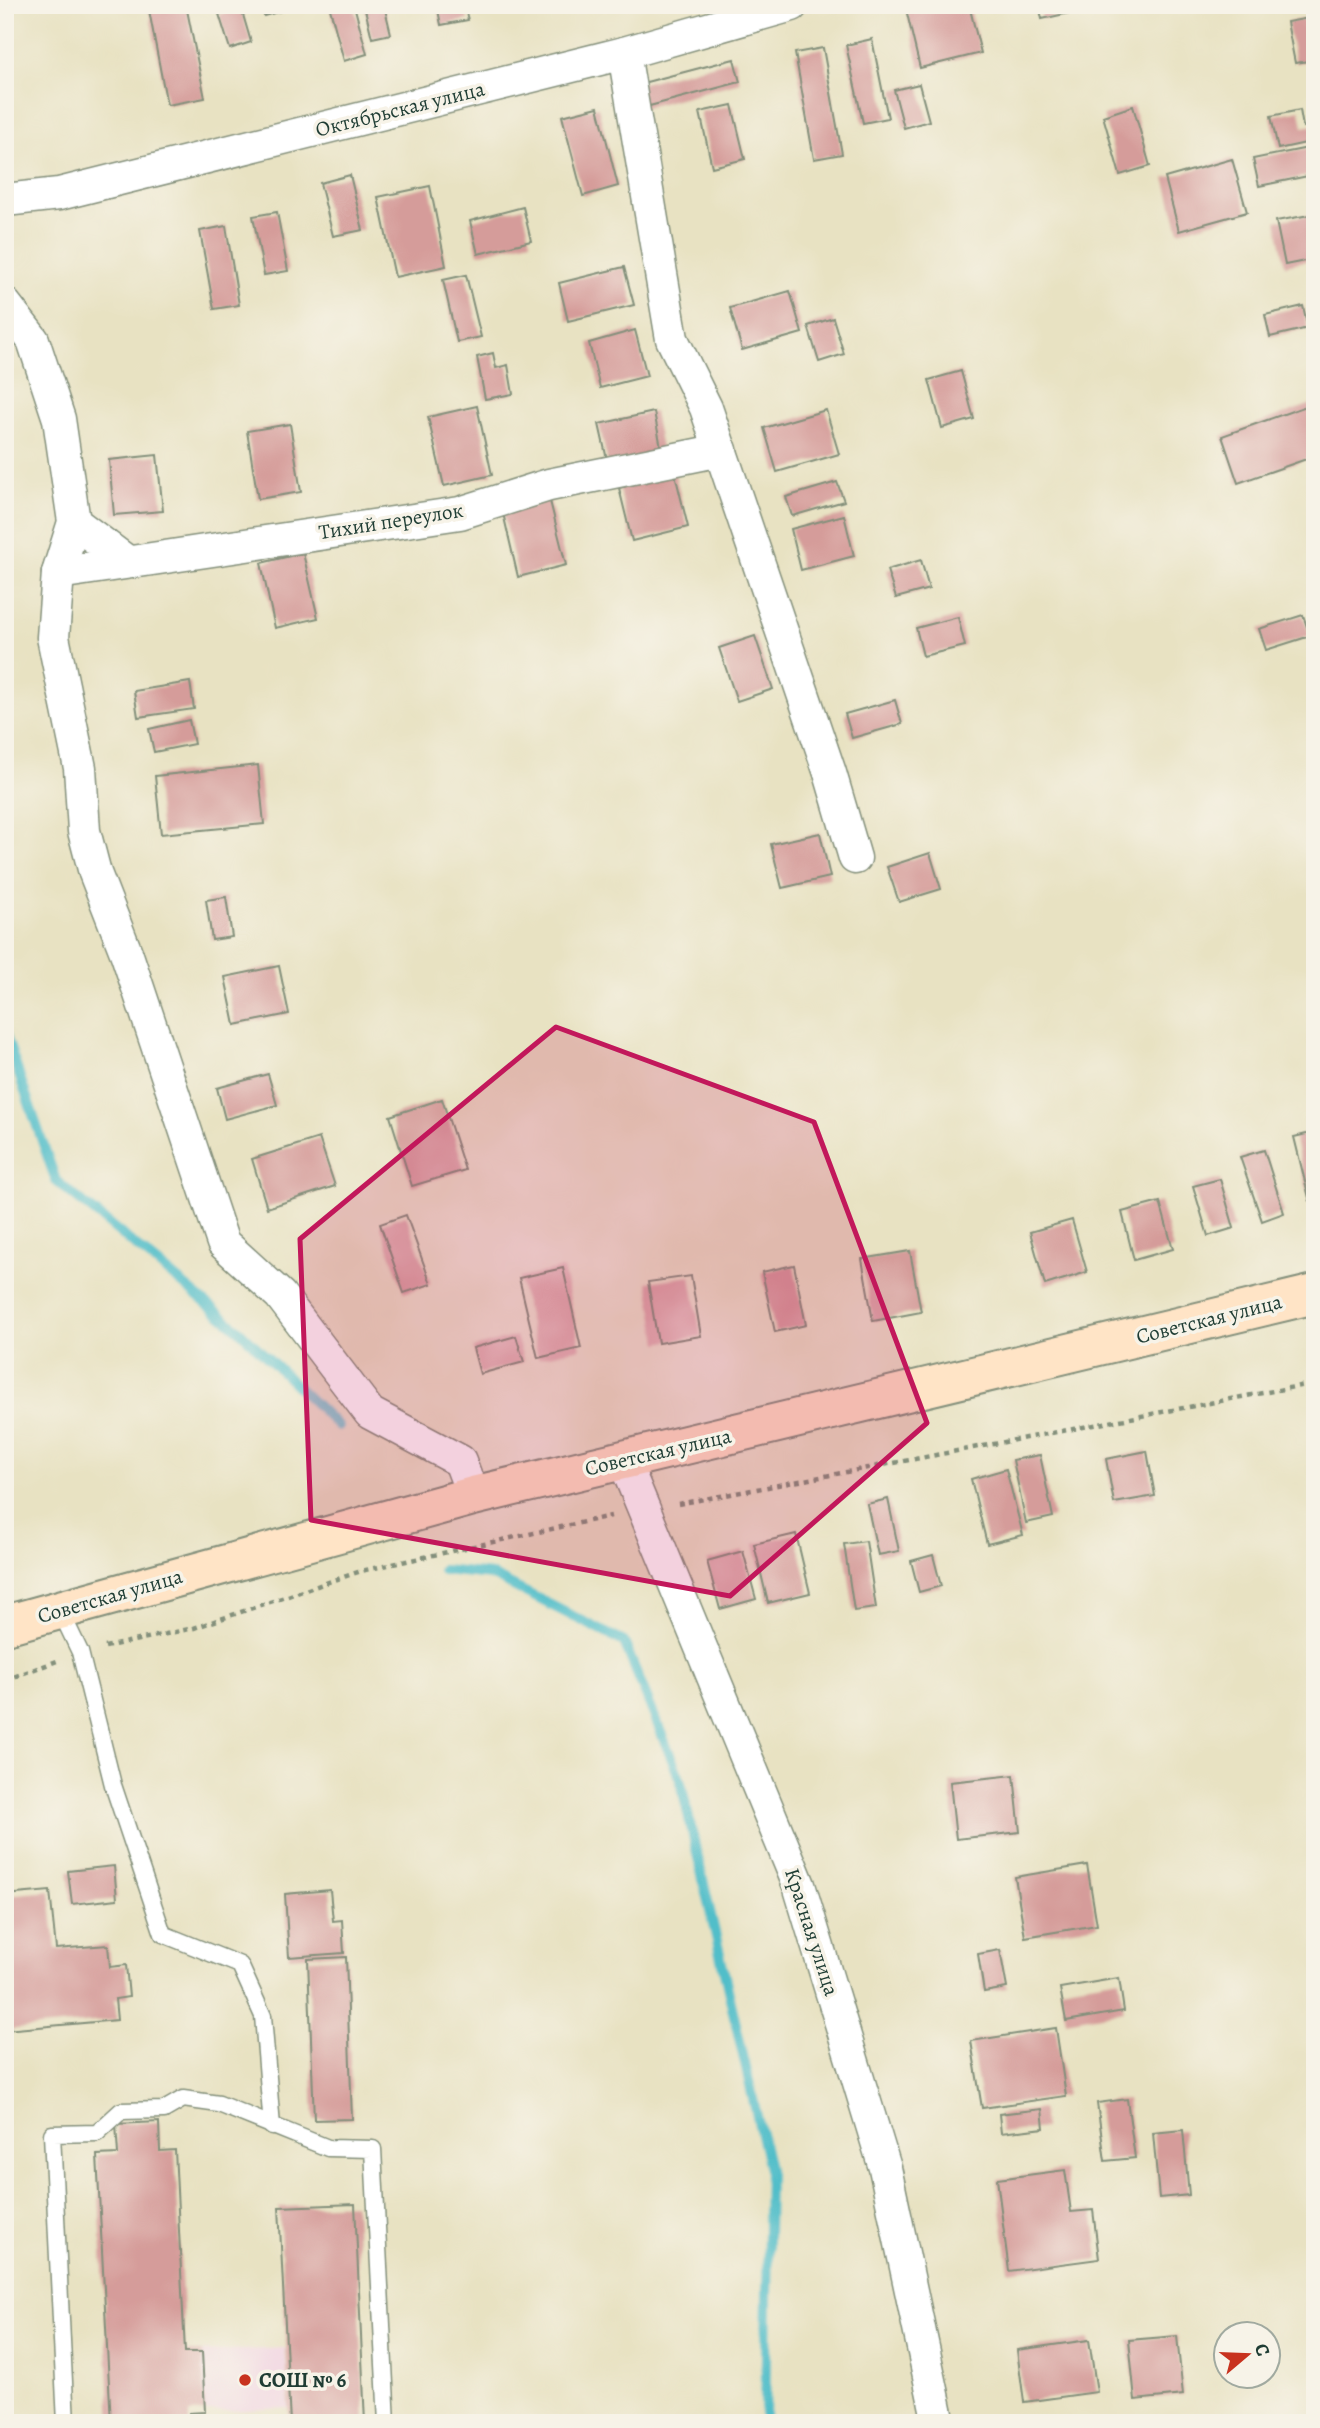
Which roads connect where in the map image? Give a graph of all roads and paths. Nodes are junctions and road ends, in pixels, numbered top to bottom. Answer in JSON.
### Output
{"nodes":[{"id":1,"x":792,"y":5,"type":"edge"},
{"id":2,"x":624,"y":53,"type":"junction"},
{"id":3,"x":5,"y":201,"type":"edge"},
{"id":4,"x":5,"y":304,"type":"edge"},
{"id":5,"x":721,"y":450,"type":"junction"},
{"id":6,"x":74,"y":522,"type":"junction"},
{"id":7,"x":126,"y":561,"type":"junction"},
{"id":8,"x":58,"y":573,"type":"junction"},
{"id":9,"x":855,"y":858,"type":"dead end"},
{"id":10,"x":1315,"y":1294,"type":"edge"},
{"id":11,"x":624,"y":1461,"type":"junction"},
{"id":12,"x":473,"y":1496,"type":"junction"},
{"id":13,"x":60,"y":1610,"type":"junction"},
{"id":14,"x":5,"y":1625,"type":"edge"},
{"id":15,"x":272,"y":2127,"type":"junction"},
{"id":16,"x":66,"y":2423,"type":"edge"},
{"id":17,"x":387,"y":2423,"type":"edge"},
{"id":18,"x":939,"y":2423,"type":"edge"}],
"edges":[{"from":1,"to":2,"type":"street","name":"Октябрьская улица"},
{"from":2,"to":3,"type":"street","name":"Октябрьская улица"},
{"from":2,"to":5,"type":"street"},
{"from":4,"to":6,"type":"street"},
{"from":5,"to":7,"type":"street","name":"Тихий переулок"},
{"from":5,"to":9,"type":"street"},
{"from":6,"to":7,"type":"street"},
{"from":6,"to":8,"type":"street"},
{"from":7,"to":8,"type":"street","name":"Тихий переулок"},
{"from":8,"to":12,"type":"street"},
{"from":10,"to":11,"type":"street","name":"Советская улица"},
{"from":11,"to":12,"type":"street","name":"Советская улица"},
{"from":11,"to":18,"type":"street","name":"Красная улица"},
{"from":12,"to":13,"type":"street","name":"Советская улица"},
{"from":13,"to":14,"type":"street","name":"Советская улица"},
{"from":13,"to":15,"type":"lane"},
{"from":15,"to":16,"type":"lane"},
{"from":15,"to":17,"type":"lane"}]}
